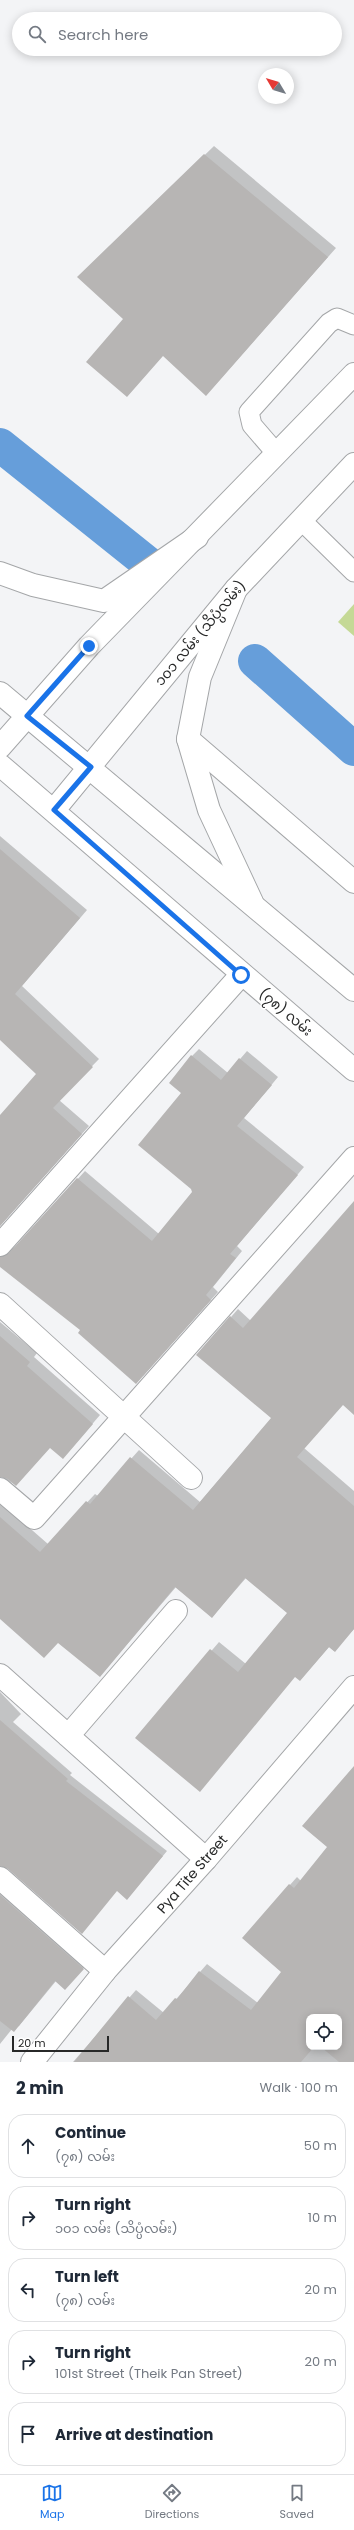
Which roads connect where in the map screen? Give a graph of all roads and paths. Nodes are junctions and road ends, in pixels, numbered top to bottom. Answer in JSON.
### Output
{"nodes":[{"id":1,"x":354,"y":325,"type":"edge"},
{"id":2,"x":354,"y":374,"type":"edge"},
{"id":3,"x":277,"y":454,"type":"junction"},
{"id":4,"x":354,"y":464,"type":"edge"},
{"id":5,"x":302,"y":521,"type":"junction"},
{"id":6,"x":198,"y":537,"type":"junction"},
{"id":7,"x":354,"y":572,"type":"edge"},
{"id":8,"x":0,"y":573,"type":"edge"},
{"id":9,"x":236,"y":589,"type":"junction"},
{"id":10,"x":0,"y":693,"type":"edge"},
{"id":11,"x":27,"y":716,"type":"junction"},
{"id":12,"x":188,"y":739,"type":"junction"},
{"id":13,"x":0,"y":746,"type":"edge"},
{"id":14,"x":0,"y":765,"type":"edge"},
{"id":15,"x":91,"y":767,"type":"junction"},
{"id":16,"x":54,"y":810,"type":"junction"},
{"id":17,"x":354,"y":882,"type":"edge"},
{"id":18,"x":252,"y":902,"type":"junction"},
{"id":19,"x":241,"y":975,"type":"junction"},
{"id":20,"x":354,"y":990,"type":"edge"},
{"id":21,"x":354,"y":1070,"type":"edge"},
{"id":22,"x":354,"y":1158,"type":"edge"},
{"id":23,"x":0,"y":1244,"type":"edge"},
{"id":24,"x":0,"y":1304,"type":"edge"},
{"id":25,"x":124,"y":1416,"type":"junction"},
{"id":26,"x":192,"y":1478,"type":"dead end"},
{"id":27,"x":0,"y":1489,"type":"edge"},
{"id":28,"x":176,"y":1611,"type":"dead end"},
{"id":29,"x":0,"y":1675,"type":"edge"},
{"id":30,"x":354,"y":1687,"type":"edge"},
{"id":31,"x":68,"y":1736,"type":"junction"},
{"id":32,"x":206,"y":1859,"type":"junction"},
{"id":33,"x":0,"y":1878,"type":"edge"},
{"id":34,"x":105,"y":1971,"type":"junction"},
{"id":35,"x":32,"y":2062,"type":"edge"}],
"edges":[{"from":1,"to":3,"type":"lane"},
{"from":2,"to":3,"type":"main road"},
{"from":3,"to":6,"type":"main road"},
{"from":4,"to":5,"type":"main road","name":"၁၀၁ လမ်း (သိပ္ပံလမ်း)"},
{"from":5,"to":7,"type":"lane"},
{"from":5,"to":9,"type":"main road","name":"၁၀၁ လမ်း (သိပ္ပံလမ်း)"},
{"from":6,"to":8,"type":"main road"},
{"from":6,"to":11,"type":"main road"},
{"from":9,"to":12,"type":"main road"},
{"from":9,"to":15,"type":"main road","name":"၁၀၁ လမ်း (သိပ္ပံလမ်း)"},
{"from":10,"to":11,"type":"main road"},
{"from":11,"to":13,"type":"main road"},
{"from":11,"to":15,"type":"main road"},
{"from":12,"to":17,"type":"main road"},
{"from":12,"to":18,"type":"main road"},
{"from":14,"to":16,"type":"main road","name":"(၇၈) လမ်း"},
{"from":15,"to":16,"type":"main road","name":"၁၀၁ လမ်း (သိပ္ပံလမ်း)"},
{"from":15,"to":18,"type":"main road"},
{"from":16,"to":19,"type":"main road","name":"(၇၈) လမ်း"},
{"from":18,"to":20,"type":"main road"},
{"from":19,"to":21,"type":"main road","name":"(၇၈) လမ်း"},
{"from":19,"to":23,"type":"main road"},
{"from":22,"to":25,"type":"main road"},
{"from":24,"to":25,"type":"main road"},
{"from":25,"to":26,"type":"main road"},
{"from":25,"to":27,"type":"main road"},
{"from":28,"to":31,"type":"main road"},
{"from":29,"to":31,"type":"main road"},
{"from":30,"to":32,"type":"main road","name":"Pya Tite Street"},
{"from":31,"to":32,"type":"main road"},
{"from":32,"to":34,"type":"main road","name":"Pya Tite Street"},
{"from":33,"to":34,"type":"main road"},
{"from":34,"to":35,"type":"main road","name":"Pya Tite Street"}]}
